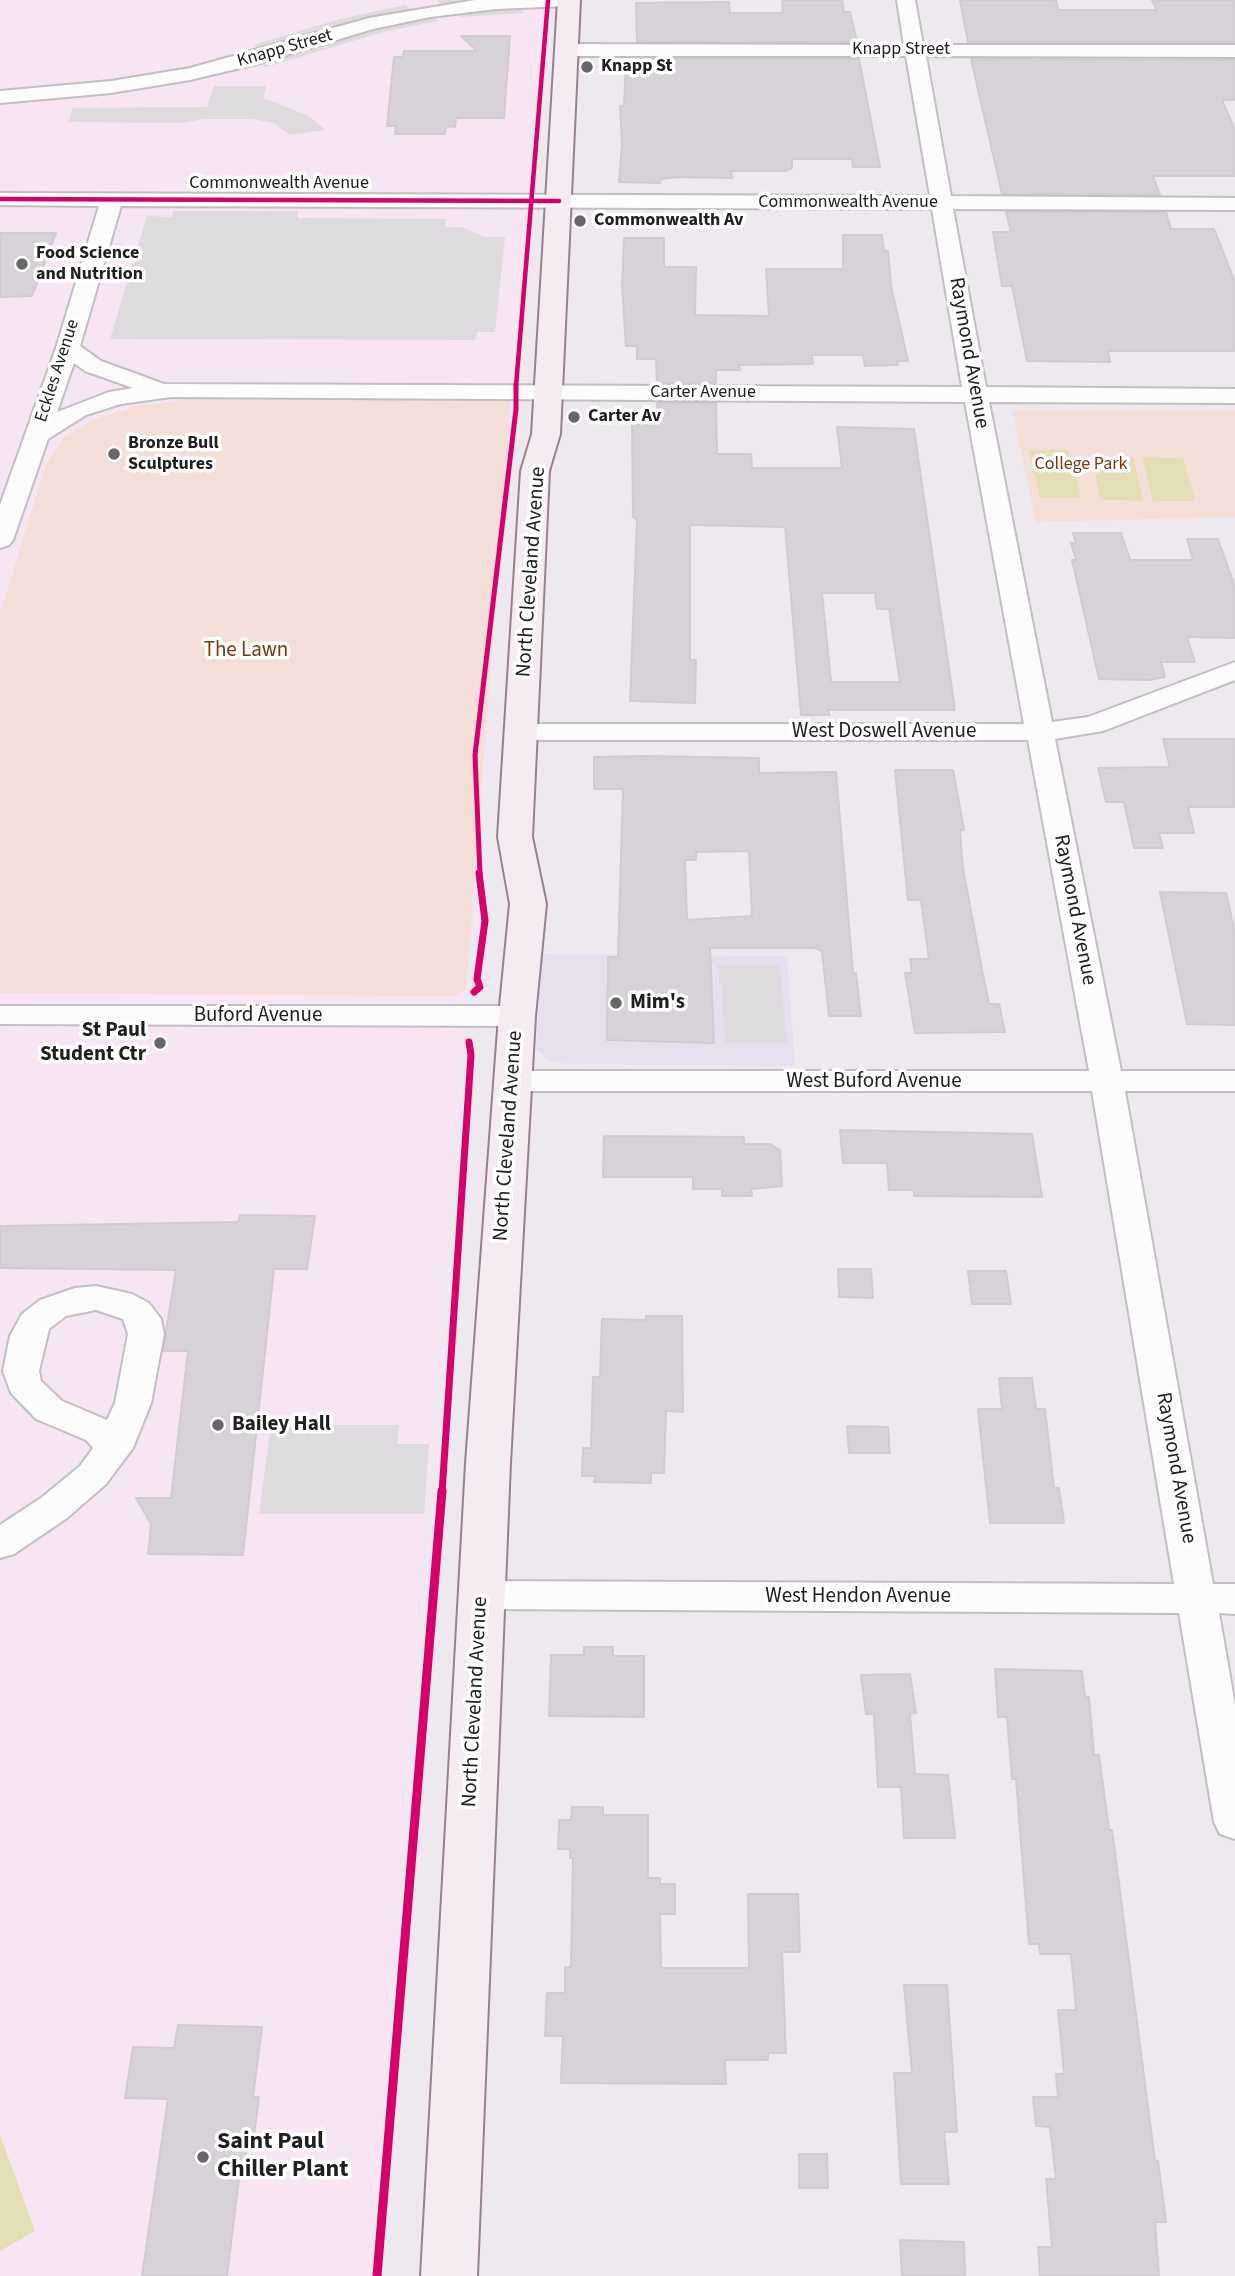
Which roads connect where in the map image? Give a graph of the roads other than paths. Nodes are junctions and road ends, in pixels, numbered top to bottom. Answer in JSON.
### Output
{"nodes":[{"id":1,"x":569,"y":0,"type":"edge"},
{"id":2,"x":906,"y":0,"type":"edge"},
{"id":3,"x":913,"y":49,"type":"junction"},
{"id":4,"x":567,"y":50,"type":"junction"},
{"id":5,"x":1235,"y":51,"type":"edge"},
{"id":6,"x":0,"y":97,"type":"edge"},
{"id":7,"x":0,"y":199,"type":"edge"},
{"id":8,"x":112,"y":200,"type":"junction"},
{"id":9,"x":559,"y":201,"type":"junction"},
{"id":10,"x":942,"y":203,"type":"junction"},
{"id":11,"x":1235,"y":204,"type":"edge"},
{"id":12,"x":68,"y":348,"type":"junction"},
{"id":13,"x":171,"y":390,"type":"junction"},
{"id":14,"x":548,"y":393,"type":"junction"},
{"id":15,"x":975,"y":393,"type":"junction"},
{"id":16,"x":1235,"y":397,"type":"edge"},
{"id":17,"x":37,"y":435,"type":"junction"},
{"id":18,"x":0,"y":540,"type":"edge"},
{"id":19,"x":1235,"y":670,"type":"edge"},
{"id":20,"x":522,"y":732,"type":"junction"},
{"id":21,"x":1042,"y":732,"type":"junction"},
{"id":22,"x":0,"y":1014,"type":"edge"},
{"id":23,"x":516,"y":1016,"type":"junction"},
{"id":24,"x":513,"y":1081,"type":"junction"},
{"id":25,"x":1107,"y":1081,"type":"junction"},
{"id":26,"x":1235,"y":1081,"type":"edge"},
{"id":27,"x":114,"y":1448,"type":"dead end"},
{"id":28,"x":0,"y":1544,"type":"edge"},
{"id":29,"x":481,"y":1595,"type":"junction"},
{"id":30,"x":1216,"y":1599,"type":"edge"},
{"id":31,"x":1235,"y":1822,"type":"edge"},
{"id":32,"x":449,"y":2276,"type":"edge"}],
"edges":[{"from":1,"to":4,"type":"main road","name":"North Cleveland Avenue"},
{"from":1,"to":6,"type":"street","name":"Knapp Street"},
{"from":2,"to":3,"type":"street","name":"Raymond Avenue"},
{"from":3,"to":4,"type":"street","name":"Knapp Street"},
{"from":3,"to":5,"type":"street","name":"Knapp Street"},
{"from":3,"to":10,"type":"street","name":"Raymond Avenue"},
{"from":4,"to":9,"type":"main road","name":"North Cleveland Avenue"},
{"from":7,"to":8,"type":"street","name":"Commonwealth Avenue"},
{"from":8,"to":9,"type":"street","name":"Commonwealth Avenue"},
{"from":8,"to":12,"type":"street","name":"Eckles Avenue"},
{"from":9,"to":10,"type":"street","name":"Commonwealth Avenue"},
{"from":9,"to":14,"type":"main road","name":"North Cleveland Avenue"},
{"from":10,"to":11,"type":"street","name":"Commonwealth Avenue"},
{"from":10,"to":15,"type":"street","name":"Raymond Avenue"},
{"from":12,"to":13,"type":"street","name":"Carter Avenue"},
{"from":12,"to":17,"type":"street","name":"Eckles Avenue"},
{"from":13,"to":14,"type":"street","name":"Carter Avenue"},
{"from":13,"to":17,"type":"street","name":"Carter Avenue"},
{"from":14,"to":15,"type":"street","name":"Carter Avenue"},
{"from":14,"to":20,"type":"main road","name":"North Cleveland Avenue"},
{"from":15,"to":16,"type":"street","name":"Carter Avenue"},
{"from":15,"to":21,"type":"street","name":"Raymond Avenue"},
{"from":17,"to":18,"type":"street","name":"Eckles Avenue"},
{"from":19,"to":21,"type":"street","name":"West Doswell Avenue"},
{"from":20,"to":21,"type":"street","name":"West Doswell Avenue"},
{"from":20,"to":23,"type":"main road","name":"North Cleveland Avenue"},
{"from":21,"to":25,"type":"street","name":"Raymond Avenue"},
{"from":22,"to":23,"type":"street","name":"Buford Avenue"},
{"from":23,"to":24,"type":"main road","name":"North Cleveland Avenue"},
{"from":24,"to":25,"type":"street","name":"West Buford Avenue"},
{"from":24,"to":29,"type":"main road","name":"North Cleveland Avenue"},
{"from":25,"to":26,"type":"street","name":"West Buford Avenue"},
{"from":25,"to":30,"type":"street","name":"Raymond Avenue"},
{"from":27,"to":28,"type":"street"},
{"from":29,"to":30,"type":"street","name":"West Hendon Avenue"},
{"from":29,"to":32,"type":"main road","name":"North Cleveland Avenue"},
{"from":30,"to":31,"type":"street","name":"Raymond Avenue"}]}
